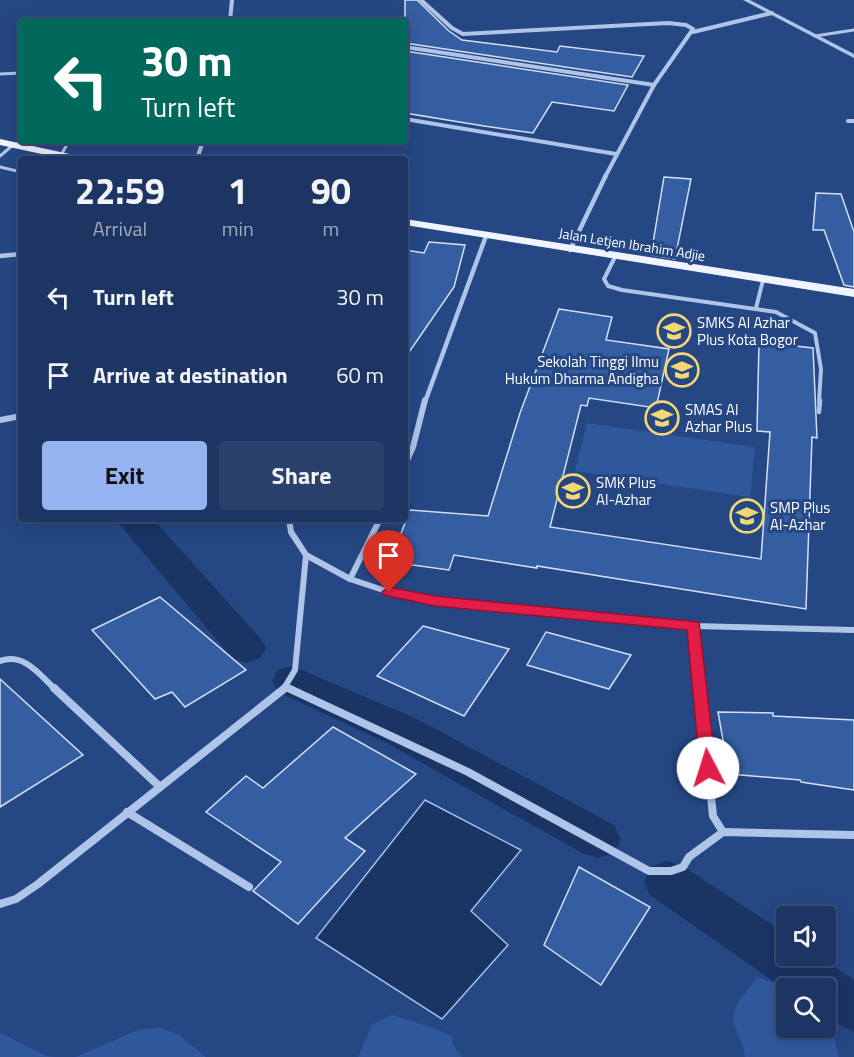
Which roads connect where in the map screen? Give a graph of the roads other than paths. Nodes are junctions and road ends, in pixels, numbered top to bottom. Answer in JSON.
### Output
{"nodes":[{"id":1,"x":232,"y":0,"type":"edge"},
{"id":2,"x":421,"y":0,"type":"edge"},
{"id":3,"x":746,"y":0,"type":"edge"},
{"id":4,"x":772,"y":13,"type":"junction"},
{"id":5,"x":230,"y":18,"type":"edge"},
{"id":6,"x":854,"y":30,"type":"edge"},
{"id":7,"x":693,"y":32,"type":"junction"},
{"id":8,"x":815,"y":36,"type":"junction"},
{"id":9,"x":408,"y":47,"type":"edge"},
{"id":10,"x":854,"y":56,"type":"edge"},
{"id":11,"x":18,"y":73,"type":"edge"},
{"id":12,"x":0,"y":74,"type":"edge"},
{"id":13,"x":654,"y":85,"type":"junction"},
{"id":14,"x":408,"y":119,"type":"edge"},
{"id":15,"x":848,"y":121,"type":"dead end"},
{"id":16,"x":854,"y":121,"type":"edge"},
{"id":17,"x":0,"y":142,"type":"edge"},
{"id":18,"x":67,"y":144,"type":"edge"},
{"id":19,"x":12,"y":145,"type":"junction"},
{"id":20,"x":616,"y":154,"type":"junction"},
{"id":21,"x":61,"y":155,"type":"junction"},
{"id":22,"x":0,"y":156,"type":"edge"},
{"id":23,"x":66,"y":156,"type":"edge"},
{"id":24,"x":0,"y":167,"type":"edge"},
{"id":25,"x":18,"y":171,"type":"edge"},
{"id":26,"x":408,"y":223,"type":"edge"},
{"id":27,"x":486,"y":236,"type":"junction"},
{"id":28,"x":570,"y":250,"type":"junction"},
{"id":29,"x":18,"y":254,"type":"edge"},
{"id":30,"x":0,"y":256,"type":"edge"},
{"id":31,"x":615,"y":257,"type":"junction"},
{"id":32,"x":763,"y":280,"type":"junction"},
{"id":33,"x":854,"y":293,"type":"edge"},
{"id":34,"x":756,"y":308,"type":"junction"},
{"id":35,"x":819,"y":412,"type":"dead end"},
{"id":36,"x":18,"y":417,"type":"edge"},
{"id":37,"x":0,"y":420,"type":"edge"},
{"id":38,"x":408,"y":458,"type":"edge"},
{"id":39,"x":289,"y":522,"type":"edge"},
{"id":40,"x":378,"y":522,"type":"edge"},
{"id":41,"x":306,"y":555,"type":"junction"},
{"id":42,"x":350,"y":579,"type":"junction"},
{"id":43,"x":694,"y":626,"type":"junction"},
{"id":44,"x":854,"y":630,"type":"edge"},
{"id":45,"x":0,"y":661,"type":"edge"},
{"id":46,"x":286,"y":687,"type":"junction"},
{"id":47,"x":159,"y":786,"type":"junction"},
{"id":48,"x":127,"y":812,"type":"junction"},
{"id":49,"x":723,"y":832,"type":"junction"},
{"id":50,"x":854,"y":835,"type":"edge"},
{"id":51,"x":249,"y":887,"type":"dead end"},
{"id":52,"x":0,"y":904,"type":"edge"}],
"edges":[{"from":1,"to":5,"type":"street"},
{"from":2,"to":7,"type":"street"},
{"from":3,"to":4,"type":"street"},
{"from":4,"to":7,"type":"street"},
{"from":4,"to":8,"type":"street"},
{"from":6,"to":8,"type":"lane"},
{"from":7,"to":13,"type":"street"},
{"from":8,"to":10,"type":"street"},
{"from":9,"to":13,"type":"street"},
{"from":11,"to":12,"type":"lane"},
{"from":13,"to":20,"type":"street"},
{"from":14,"to":20,"type":"street"},
{"from":15,"to":16,"type":"street"},
{"from":17,"to":19,"type":"main road"},
{"from":18,"to":21,"type":"lane"},
{"from":19,"to":21,"type":"main road"},
{"from":19,"to":22,"type":"lane"},
{"from":20,"to":28,"type":"street"},
{"from":21,"to":23,"type":"main road"},
{"from":24,"to":25,"type":"lane"},
{"from":26,"to":27,"type":"main road","name":"Jalan Letjen Ibrahim Adjie"},
{"from":27,"to":28,"type":"main road","name":"Jalan Letjen Ibrahim Adjie"},
{"from":27,"to":38,"type":"street"},
{"from":28,"to":31,"type":"main road","name":"Jalan Letjen Ibrahim Adjie"},
{"from":29,"to":30,"type":"street"},
{"from":31,"to":32,"type":"main road","name":"Jalan Letjen Ibrahim Adjie"},
{"from":31,"to":34,"type":"lane"},
{"from":32,"to":33,"type":"main road","name":"Jalan Letjen Ibrahim Adjie"},
{"from":32,"to":34,"type":"lane"},
{"from":34,"to":35,"type":"lane"},
{"from":36,"to":37,"type":"street"},
{"from":39,"to":41,"type":"street"},
{"from":40,"to":42,"type":"street"},
{"from":41,"to":42,"type":"street"},
{"from":41,"to":46,"type":"street"},
{"from":42,"to":43,"type":"street"},
{"from":43,"to":44,"type":"street"},
{"from":43,"to":49,"type":"street"},
{"from":45,"to":47,"type":"street"},
{"from":46,"to":47,"type":"street"},
{"from":46,"to":49,"type":"street"},
{"from":47,"to":48,"type":"street"},
{"from":48,"to":51,"type":"street"},
{"from":48,"to":52,"type":"street"},
{"from":49,"to":50,"type":"street"}]}
